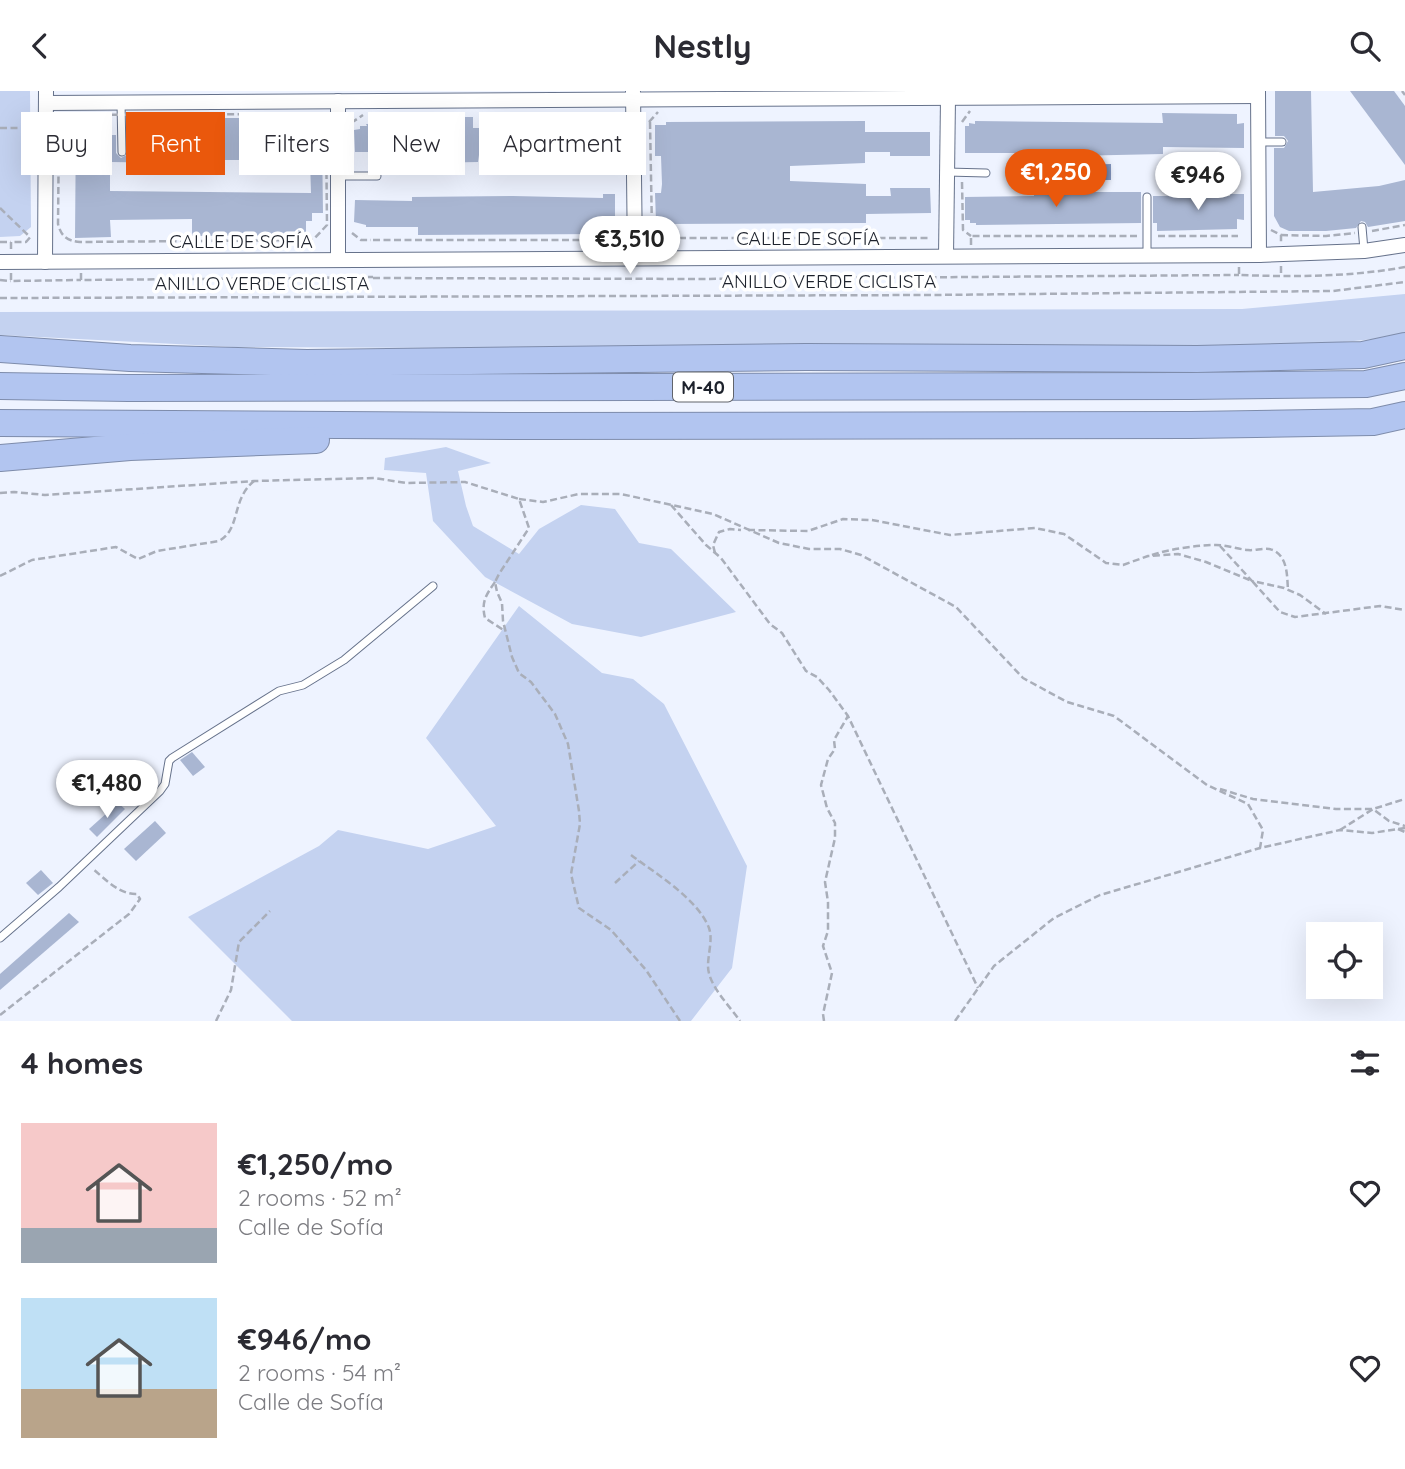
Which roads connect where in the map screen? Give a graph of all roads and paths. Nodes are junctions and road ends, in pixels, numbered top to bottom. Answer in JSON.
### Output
{"nodes":[{"id":1,"x":1402,"y":91,"type":"edge"},
{"id":2,"x":1258,"y":94,"type":"edge"},
{"id":3,"x":791,"y":95,"type":"edge"},
{"id":4,"x":1405,"y":95,"type":"edge"},
{"id":5,"x":191,"y":96,"type":"edge"},
{"id":6,"x":633,"y":96,"type":"edge"},
{"id":7,"x":46,"y":97,"type":"edge"},
{"id":8,"x":948,"y":98,"type":"junction"},
{"id":9,"x":338,"y":101,"type":"junction"},
{"id":10,"x":120,"y":103,"type":"edge"},
{"id":11,"x":364,"y":114,"type":"dead end"},
{"id":12,"x":354,"y":120,"type":"edge"},
{"id":13,"x":650,"y":122,"type":"dead end"},
{"id":14,"x":0,"y":128,"type":"edge"},
{"id":15,"x":21,"y":128,"type":"edge"},
{"id":16,"x":1258,"y":142,"type":"junction"},
{"id":17,"x":1282,"y":142,"type":"dead end"},
{"id":18,"x":122,"y":152,"type":"dead end"},
{"id":19,"x":947,"y":172,"type":"junction"},
{"id":20,"x":986,"y":173,"type":"dead end"},
{"id":21,"x":338,"y":176,"type":"junction"},
{"id":22,"x":377,"y":176,"type":"dead end"},
{"id":23,"x":1147,"y":197,"type":"dead end"},
{"id":24,"x":0,"y":208,"type":"edge"},
{"id":25,"x":0,"y":213,"type":"edge"},
{"id":26,"x":5,"y":213,"type":"junction"},
{"id":27,"x":1405,"y":225,"type":"edge"},
{"id":28,"x":1362,"y":230,"type":"junction"},
{"id":29,"x":652,"y":231,"type":"dead end"},
{"id":30,"x":1281,"y":235,"type":"dead end"},
{"id":31,"x":1147,"y":236,"type":"junction"},
{"id":32,"x":1238,"y":236,"type":"dead end"},
{"id":33,"x":30,"y":237,"type":"dead end"},
{"id":34,"x":658,"y":238,"type":"dead end"},
{"id":35,"x":930,"y":238,"type":"dead end"},
{"id":36,"x":373,"y":240,"type":"dead end"},
{"id":37,"x":601,"y":240,"type":"dead end"},
{"id":38,"x":0,"y":242,"type":"edge"},
{"id":39,"x":11,"y":242,"type":"dead end"},
{"id":40,"x":80,"y":242,"type":"junction"},
{"id":41,"x":1405,"y":245,"type":"edge"},
{"id":42,"x":1364,"y":251,"type":"junction"},
{"id":43,"x":1147,"y":255,"type":"junction"},
{"id":44,"x":1259,"y":255,"type":"junction"},
{"id":45,"x":946,"y":256,"type":"junction"},
{"id":46,"x":971,"y":256,"type":"junction"},
{"id":47,"x":635,"y":258,"type":"junction"},
{"id":48,"x":338,"y":260,"type":"junction"},
{"id":49,"x":81,"y":261,"type":"junction"},
{"id":50,"x":0,"y":262,"type":"edge"},
{"id":51,"x":45,"y":262,"type":"junction"},
{"id":52,"x":1405,"y":267,"type":"edge"},
{"id":53,"x":1239,"y":275,"type":"dead end"},
{"id":54,"x":1281,"y":276,"type":"dead end"},
{"id":55,"x":971,"y":277,"type":"junction"},
{"id":56,"x":305,"y":278,"type":"dead end"},
{"id":57,"x":373,"y":278,"type":"dead end"},
{"id":58,"x":0,"y":281,"type":"edge"},
{"id":59,"x":11,"y":281,"type":"dead end"},
{"id":60,"x":1405,"y":282,"type":"edge"},
{"id":61,"x":0,"y":298,"type":"edge"},
{"id":62,"x":1405,"y":346,"type":"edge"},
{"id":63,"x":0,"y":349,"type":"edge"},
{"id":64,"x":887,"y":357,"type":"junction"},
{"id":65,"x":1405,"y":376,"type":"edge"},
{"id":66,"x":0,"y":386,"type":"edge"},
{"id":67,"x":631,"y":387,"type":"junction"},
{"id":68,"x":1405,"y":415,"type":"edge"},
{"id":69,"x":0,"y":423,"type":"edge"},
{"id":70,"x":530,"y":426,"type":"junction"},
{"id":71,"x":0,"y":458,"type":"edge"},
{"id":72,"x":254,"y":481,"type":"junction"},
{"id":73,"x":0,"y":493,"type":"edge"},
{"id":74,"x":519,"y":499,"type":"junction"},
{"id":75,"x":671,"y":505,"type":"junction"},
{"id":76,"x":746,"y":530,"type":"junction"},
{"id":77,"x":1219,"y":545,"type":"junction"},
{"id":78,"x":715,"y":553,"type":"junction"},
{"id":79,"x":1148,"y":556,"type":"junction"},
{"id":80,"x":0,"y":576,"type":"edge"},
{"id":81,"x":1252,"y":581,"type":"junction"},
{"id":82,"x":495,"y":582,"type":"junction"},
{"id":83,"x":433,"y":586,"type":"dead end"},
{"id":84,"x":1289,"y":590,"type":"junction"},
{"id":85,"x":1405,"y":610,"type":"edge"},
{"id":86,"x":1326,"y":614,"type":"junction"},
{"id":87,"x":505,"y":631,"type":"junction"},
{"id":88,"x":848,"y":716,"type":"junction"},
{"id":89,"x":1207,"y":785,"type":"junction"},
{"id":90,"x":1405,"y":799,"type":"edge"},
{"id":91,"x":1373,"y":809,"type":"junction"},
{"id":92,"x":1405,"y":828,"type":"edge"},
{"id":93,"x":1340,"y":830,"type":"junction"},
{"id":94,"x":1261,"y":848,"type":"junction"},
{"id":95,"x":631,"y":855,"type":"dead end"},
{"id":96,"x":639,"y":861,"type":"junction"},
{"id":97,"x":85,"y":863,"type":"junction"},
{"id":98,"x":615,"y":883,"type":"dead end"},
{"id":99,"x":270,"y":911,"type":"dead end"},
{"id":100,"x":0,"y":938,"type":"edge"},
{"id":101,"x":978,"y":988,"type":"junction"},
{"id":102,"x":0,"y":1015,"type":"edge"},
{"id":103,"x":216,"y":1021,"type":"edge"},
{"id":104,"x":680,"y":1021,"type":"edge"},
{"id":105,"x":740,"y":1021,"type":"edge"},
{"id":106,"x":824,"y":1021,"type":"edge"},
{"id":107,"x":955,"y":1021,"type":"edge"}],
"edges":[{"from":1,"to":4,"type":"path"},
{"from":2,"to":8,"type":"street"},
{"from":2,"to":16,"type":"street"},
{"from":3,"to":6,"type":"street"},
{"from":3,"to":8,"type":"street"},
{"from":5,"to":9,"type":"street"},
{"from":5,"to":10,"type":"street"},
{"from":6,"to":9,"type":"street"},
{"from":6,"to":47,"type":"street"},
{"from":7,"to":10,"type":"street"},
{"from":7,"to":51,"type":"street"},
{"from":8,"to":19,"type":"street"},
{"from":9,"to":21,"type":"street"},
{"from":10,"to":18,"type":"lane"},
{"from":10,"to":40,"type":"path"},
{"from":10,"to":40,"type":"path"},
{"from":11,"to":12,"type":"path"},
{"from":13,"to":29,"type":"path"},
{"from":14,"to":15,"type":"path"},
{"from":16,"to":17,"type":"lane"},
{"from":16,"to":44,"type":"street"},
{"from":19,"to":20,"type":"lane"},
{"from":19,"to":45,"type":"street"},
{"from":21,"to":22,"type":"lane"},
{"from":21,"to":48,"type":"street"},
{"from":23,"to":31,"type":"lane"},
{"from":24,"to":26,"type":"path"},
{"from":25,"to":26,"type":"path"},
{"from":26,"to":33,"type":"path"},
{"from":27,"to":28,"type":"path"},
{"from":28,"to":30,"type":"path"},
{"from":28,"to":42,"type":"lane"},
{"from":31,"to":32,"type":"path"},
{"from":31,"to":43,"type":"lane"},
{"from":31,"to":46,"type":"path"},
{"from":34,"to":35,"type":"path"},
{"from":36,"to":37,"type":"path"},
{"from":38,"to":39,"type":"path"},
{"from":40,"to":49,"type":"path"},
{"from":41,"to":42,"type":"street","name":"CALLE DE SOFÍA"},
{"from":42,"to":44,"type":"street","name":"CALLE DE SOFÍA"},
{"from":43,"to":44,"type":"street","name":"CALLE DE SOFÍA"},
{"from":43,"to":46,"type":"street","name":"CALLE DE SOFÍA"},
{"from":45,"to":46,"type":"street","name":"CALLE DE SOFÍA"},
{"from":45,"to":47,"type":"street","name":"CALLE DE SOFÍA"},
{"from":46,"to":55,"type":"path"},
{"from":47,"to":48,"type":"street","name":"CALLE DE SOFÍA"},
{"from":48,"to":49,"type":"street","name":"CALLE DE SOFÍA"},
{"from":49,"to":51,"type":"street","name":"CALLE DE SOFÍA"},
{"from":49,"to":56,"type":"path"},
{"from":50,"to":51,"type":"street","name":"CALLE DE SOFÍA"},
{"from":52,"to":54,"type":"path"},
{"from":53,"to":55,"type":"path"},
{"from":55,"to":57,"type":"path"},
{"from":58,"to":59,"type":"path"},
{"from":60,"to":61,"type":"path","name":"ANILLO VERDE CICLISTA"},
{"from":62,"to":64,"type":"highway"},
{"from":63,"to":64,"type":"highway"},
{"from":64,"to":67,"type":"highway"},
{"from":65,"to":67,"type":"highway","number":"M-40"},
{"from":66,"to":67,"type":"highway","number":"M-40"},
{"from":68,"to":70,"type":"highway","number":"M-40"},
{"from":69,"to":70,"type":"highway","number":"M-40"},
{"from":70,"to":71,"type":"highway"},
{"from":72,"to":73,"type":"path"},
{"from":72,"to":74,"type":"path"},
{"from":72,"to":80,"type":"path"},
{"from":74,"to":75,"type":"path"},
{"from":74,"to":82,"type":"path"},
{"from":75,"to":76,"type":"path"},
{"from":75,"to":78,"type":"path"},
{"from":76,"to":78,"type":"path"},
{"from":76,"to":79,"type":"path"},
{"from":76,"to":89,"type":"path"},
{"from":77,"to":79,"type":"path"},
{"from":77,"to":81,"type":"path"},
{"from":77,"to":84,"type":"path"},
{"from":78,"to":88,"type":"path"},
{"from":79,"to":81,"type":"path"},
{"from":81,"to":84,"type":"path"},
{"from":81,"to":86,"type":"path"},
{"from":82,"to":87,"type":"path"},
{"from":82,"to":87,"type":"path"},
{"from":83,"to":97,"type":"lane"},
{"from":84,"to":86,"type":"path"},
{"from":85,"to":86,"type":"path"},
{"from":87,"to":104,"type":"path"},
{"from":88,"to":101,"type":"path"},
{"from":88,"to":106,"type":"path"},
{"from":89,"to":91,"type":"path"},
{"from":89,"to":94,"type":"path"},
{"from":90,"to":91,"type":"path"},
{"from":91,"to":92,"type":"path"},
{"from":91,"to":93,"type":"path"},
{"from":92,"to":93,"type":"path"},
{"from":93,"to":94,"type":"path"},
{"from":94,"to":101,"type":"path"},
{"from":95,"to":96,"type":"path"},
{"from":96,"to":98,"type":"path"},
{"from":96,"to":105,"type":"path"},
{"from":97,"to":100,"type":"lane"},
{"from":97,"to":102,"type":"path"},
{"from":99,"to":103,"type":"path"},
{"from":101,"to":107,"type":"path"}]}
